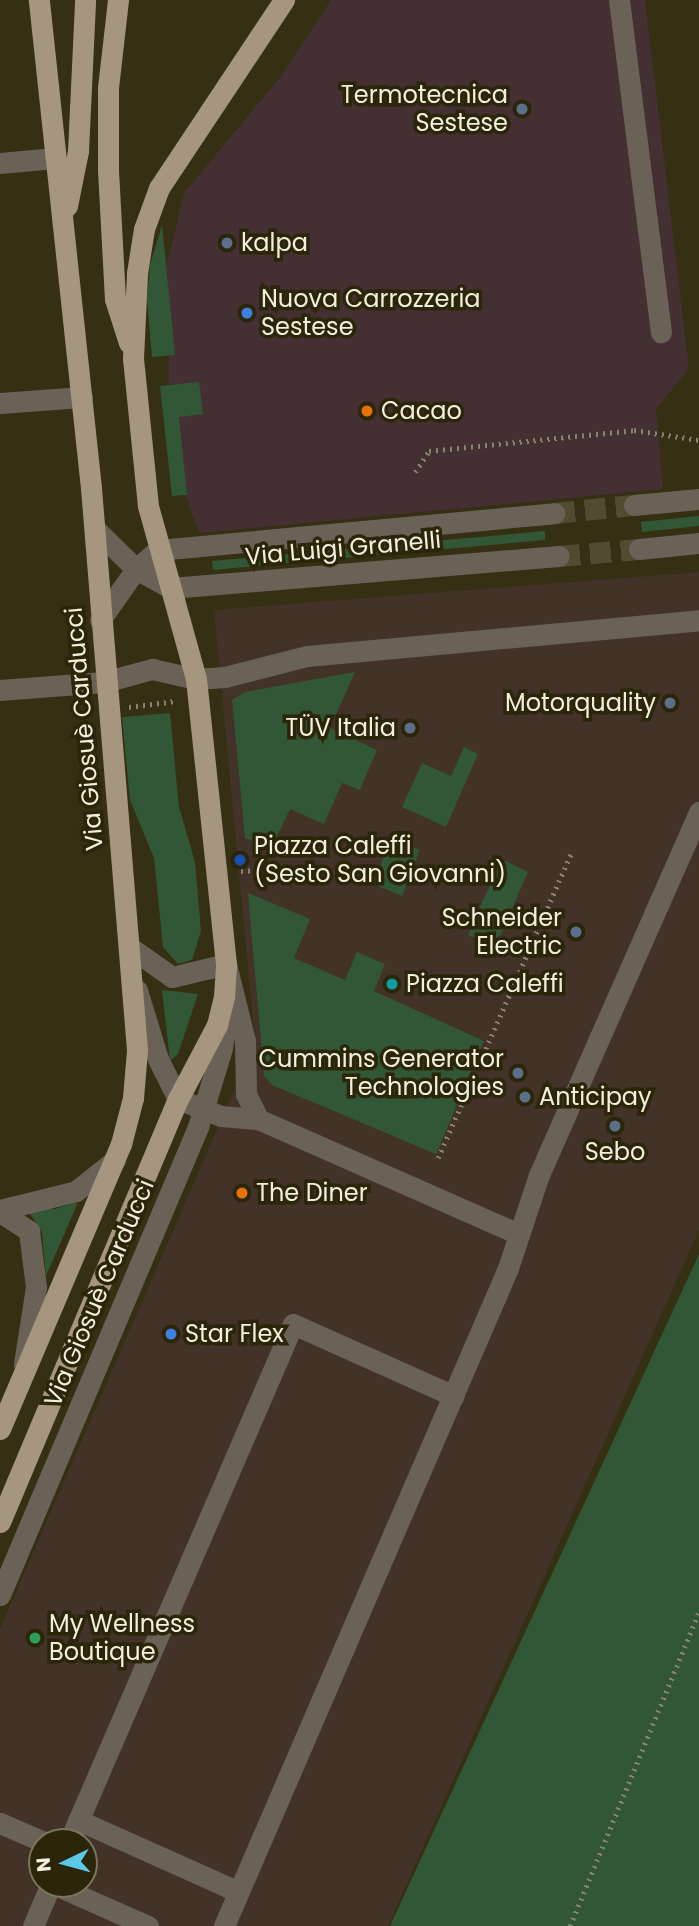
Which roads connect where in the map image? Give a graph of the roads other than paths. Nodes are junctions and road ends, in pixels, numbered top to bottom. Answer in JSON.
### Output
{"nodes":[{"id":1,"x":39,"y":0,"type":"edge"},
{"id":2,"x":85,"y":0,"type":"edge"},
{"id":3,"x":118,"y":0,"type":"edge"},
{"id":4,"x":284,"y":0,"type":"edge"},
{"id":5,"x":619,"y":0,"type":"edge"},
{"id":6,"x":55,"y":158,"type":"junction"},
{"id":7,"x":0,"y":163,"type":"edge"},
{"id":8,"x":64,"y":218,"type":"junction"},
{"id":9,"x":661,"y":332,"type":"dead end"},
{"id":10,"x":133,"y":359,"type":"junction"},
{"id":11,"x":82,"y":397,"type":"junction"},
{"id":12,"x":0,"y":403,"type":"edge"},
{"id":13,"x":699,"y":499,"type":"edge"},
{"id":14,"x":634,"y":505,"type":"tunnel mouth"},
{"id":15,"x":554,"y":513,"type":"tunnel mouth"},
{"id":16,"x":94,"y":529,"type":"junction"},
{"id":17,"x":699,"y":543,"type":"edge"},
{"id":18,"x":639,"y":549,"type":"tunnel mouth"},
{"id":19,"x":158,"y":550,"type":"junction"},
{"id":20,"x":559,"y":556,"type":"tunnel mouth"},
{"id":21,"x":136,"y":569,"type":"junction"},
{"id":22,"x":170,"y":588,"type":"junction"},
{"id":23,"x":100,"y":620,"type":"junction"},
{"id":24,"x":699,"y":620,"type":"edge"},
{"id":25,"x":104,"y":682,"type":"junction"},
{"id":26,"x":197,"y":689,"type":"junction"},
{"id":27,"x":0,"y":690,"type":"edge"},
{"id":28,"x":699,"y":812,"type":"edge"},
{"id":29,"x":131,"y":948,"type":"junction"},
{"id":30,"x":226,"y":964,"type":"junction"},
{"id":31,"x":135,"y":982,"type":"junction"},
{"id":32,"x":178,"y":1099,"type":"junction"},
{"id":33,"x":207,"y":1117,"type":"junction"},
{"id":34,"x":258,"y":1119,"type":"junction"},
{"id":35,"x":115,"y":1160,"type":"junction"},
{"id":36,"x":0,"y":1211,"type":"edge"},
{"id":37,"x":519,"y":1234,"type":"junction"},
{"id":38,"x":22,"y":1379,"type":"junction"},
{"id":39,"x":454,"y":1396,"type":"junction"},
{"id":40,"x":0,"y":1429,"type":"edge"},
{"id":41,"x":0,"y":1522,"type":"edge"},
{"id":42,"x":0,"y":1595,"type":"edge"},
{"id":43,"x":78,"y":1820,"type":"junction"},
{"id":44,"x":0,"y":1823,"type":"edge"},
{"id":45,"x":75,"y":1828,"type":"edge"},
{"id":46,"x":28,"y":1835,"type":"edge"},
{"id":47,"x":239,"y":1892,"type":"junction"},
{"id":48,"x":46,"y":1898,"type":"edge"},
{"id":49,"x":84,"y":1898,"type":"edge"},
{"id":50,"x":229,"y":1924,"type":"edge"},
{"id":51,"x":33,"y":1926,"type":"edge"},
{"id":52,"x":148,"y":1926,"type":"edge"}],
"edges":[{"from":1,"to":6,"type":"main road","name":"Via Giosuè Carducci"},
{"from":2,"to":8,"type":"main road"},
{"from":3,"to":10,"type":"main road"},
{"from":4,"to":10,"type":"main road"},
{"from":5,"to":9,"type":"street"},
{"from":6,"to":7,"type":"street"},
{"from":6,"to":8,"type":"main road","name":"Via Giosuè Carducci"},
{"from":8,"to":11,"type":"main road","name":"Via Giosuè Carducci"},
{"from":10,"to":19,"type":"main road","name":"Via Giosuè Carducci"},
{"from":11,"to":12,"type":"street"},
{"from":11,"to":16,"type":"main road","name":"Via Giosuè Carducci"},
{"from":13,"to":14,"type":"street"},
{"from":15,"to":19,"type":"street","name":"Via Luigi Granelli"},
{"from":16,"to":21,"type":"street"},
{"from":16,"to":23,"type":"main road","name":"Via Giosuè Carducci"},
{"from":17,"to":18,"type":"street"},
{"from":19,"to":21,"type":"street"},
{"from":19,"to":22,"type":"main road","name":"Via Giosuè Carducci"},
{"from":20,"to":22,"type":"street","name":"Via Luigi Granelli"},
{"from":21,"to":22,"type":"street"},
{"from":21,"to":23,"type":"street"},
{"from":22,"to":26,"type":"main road","name":"Via Giosuè Carducci"},
{"from":23,"to":25,"type":"main road","name":"Via Giosuè Carducci"},
{"from":24,"to":26,"type":"street"},
{"from":25,"to":26,"type":"street"},
{"from":25,"to":27,"type":"street"},
{"from":25,"to":29,"type":"main road","name":"Via Giosuè Carducci"},
{"from":26,"to":30,"type":"main road","name":"Via Giosuè Carducci"},
{"from":28,"to":37,"type":"street"},
{"from":29,"to":30,"type":"street"},
{"from":29,"to":31,"type":"main road","name":"Via Giosuè Carducci"},
{"from":30,"to":32,"type":"main road","name":"Via Giosuè Carducci"},
{"from":30,"to":33,"type":"street","name":"Via Giosuè Carducci"},
{"from":30,"to":34,"type":"street"},
{"from":31,"to":32,"type":"street"},
{"from":31,"to":35,"type":"main road","name":"Via Giosuè Carducci"},
{"from":32,"to":33,"type":"street"},
{"from":32,"to":41,"type":"main road","name":"Via Giosuè Carducci"},
{"from":33,"to":34,"type":"street"},
{"from":33,"to":42,"type":"street","name":"Via Giosuè Carducci"},
{"from":34,"to":37,"type":"street"},
{"from":35,"to":36,"type":"street"},
{"from":35,"to":38,"type":"main road","name":"Via Giosuè Carducci"},
{"from":36,"to":38,"type":"street"},
{"from":37,"to":39,"type":"street"},
{"from":38,"to":40,"type":"main road","name":"Via Giosuè Carducci"},
{"from":39,"to":43,"type":"street"},
{"from":39,"to":47,"type":"street"},
{"from":43,"to":45,"type":"street"},
{"from":43,"to":47,"type":"street"},
{"from":44,"to":46,"type":"street"},
{"from":47,"to":50,"type":"street"},
{"from":48,"to":51,"type":"street"},
{"from":49,"to":52,"type":"street"}]}
